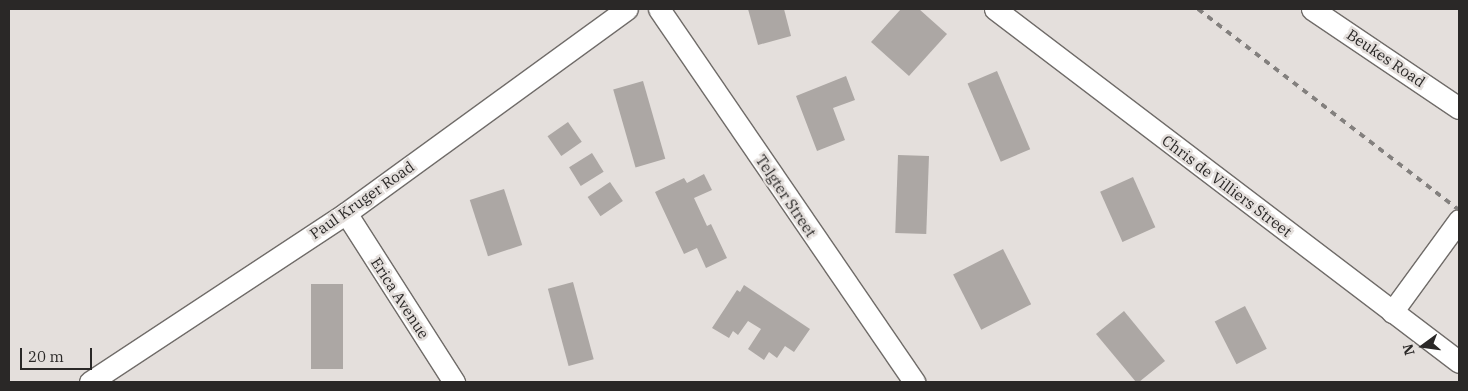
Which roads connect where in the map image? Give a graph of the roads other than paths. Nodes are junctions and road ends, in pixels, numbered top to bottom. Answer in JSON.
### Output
{"nodes":[{"id":1,"x":627,"y":9,"type":"edge"},
{"id":2,"x":659,"y":9,"type":"edge"},
{"id":3,"x":995,"y":9,"type":"edge"},
{"id":4,"x":1312,"y":9,"type":"edge"},
{"id":5,"x":1459,"y":108,"type":"edge"},
{"id":6,"x":346,"y":213,"type":"junction"},
{"id":7,"x":1459,"y":220,"type":"edge"},
{"id":8,"x":1392,"y":312,"type":"junction"},
{"id":9,"x":1459,"y":362,"type":"edge"},
{"id":10,"x":90,"y":382,"type":"edge"},
{"id":11,"x":454,"y":382,"type":"edge"},
{"id":12,"x":914,"y":382,"type":"edge"}],
"edges":[{"from":1,"to":6,"type":"street","name":"Paul Kruger Road"},
{"from":2,"to":12,"type":"street","name":"Telgter Street"},
{"from":3,"to":8,"type":"street","name":"Chris de Villiers Street"},
{"from":4,"to":5,"type":"street","name":"Beukes Road"},
{"from":6,"to":10,"type":"street","name":"Paul Kruger Road"},
{"from":6,"to":11,"type":"street","name":"Erica Avenue"},
{"from":7,"to":8,"type":"street"},
{"from":8,"to":9,"type":"street","name":"Chris de Villiers Street"}]}
